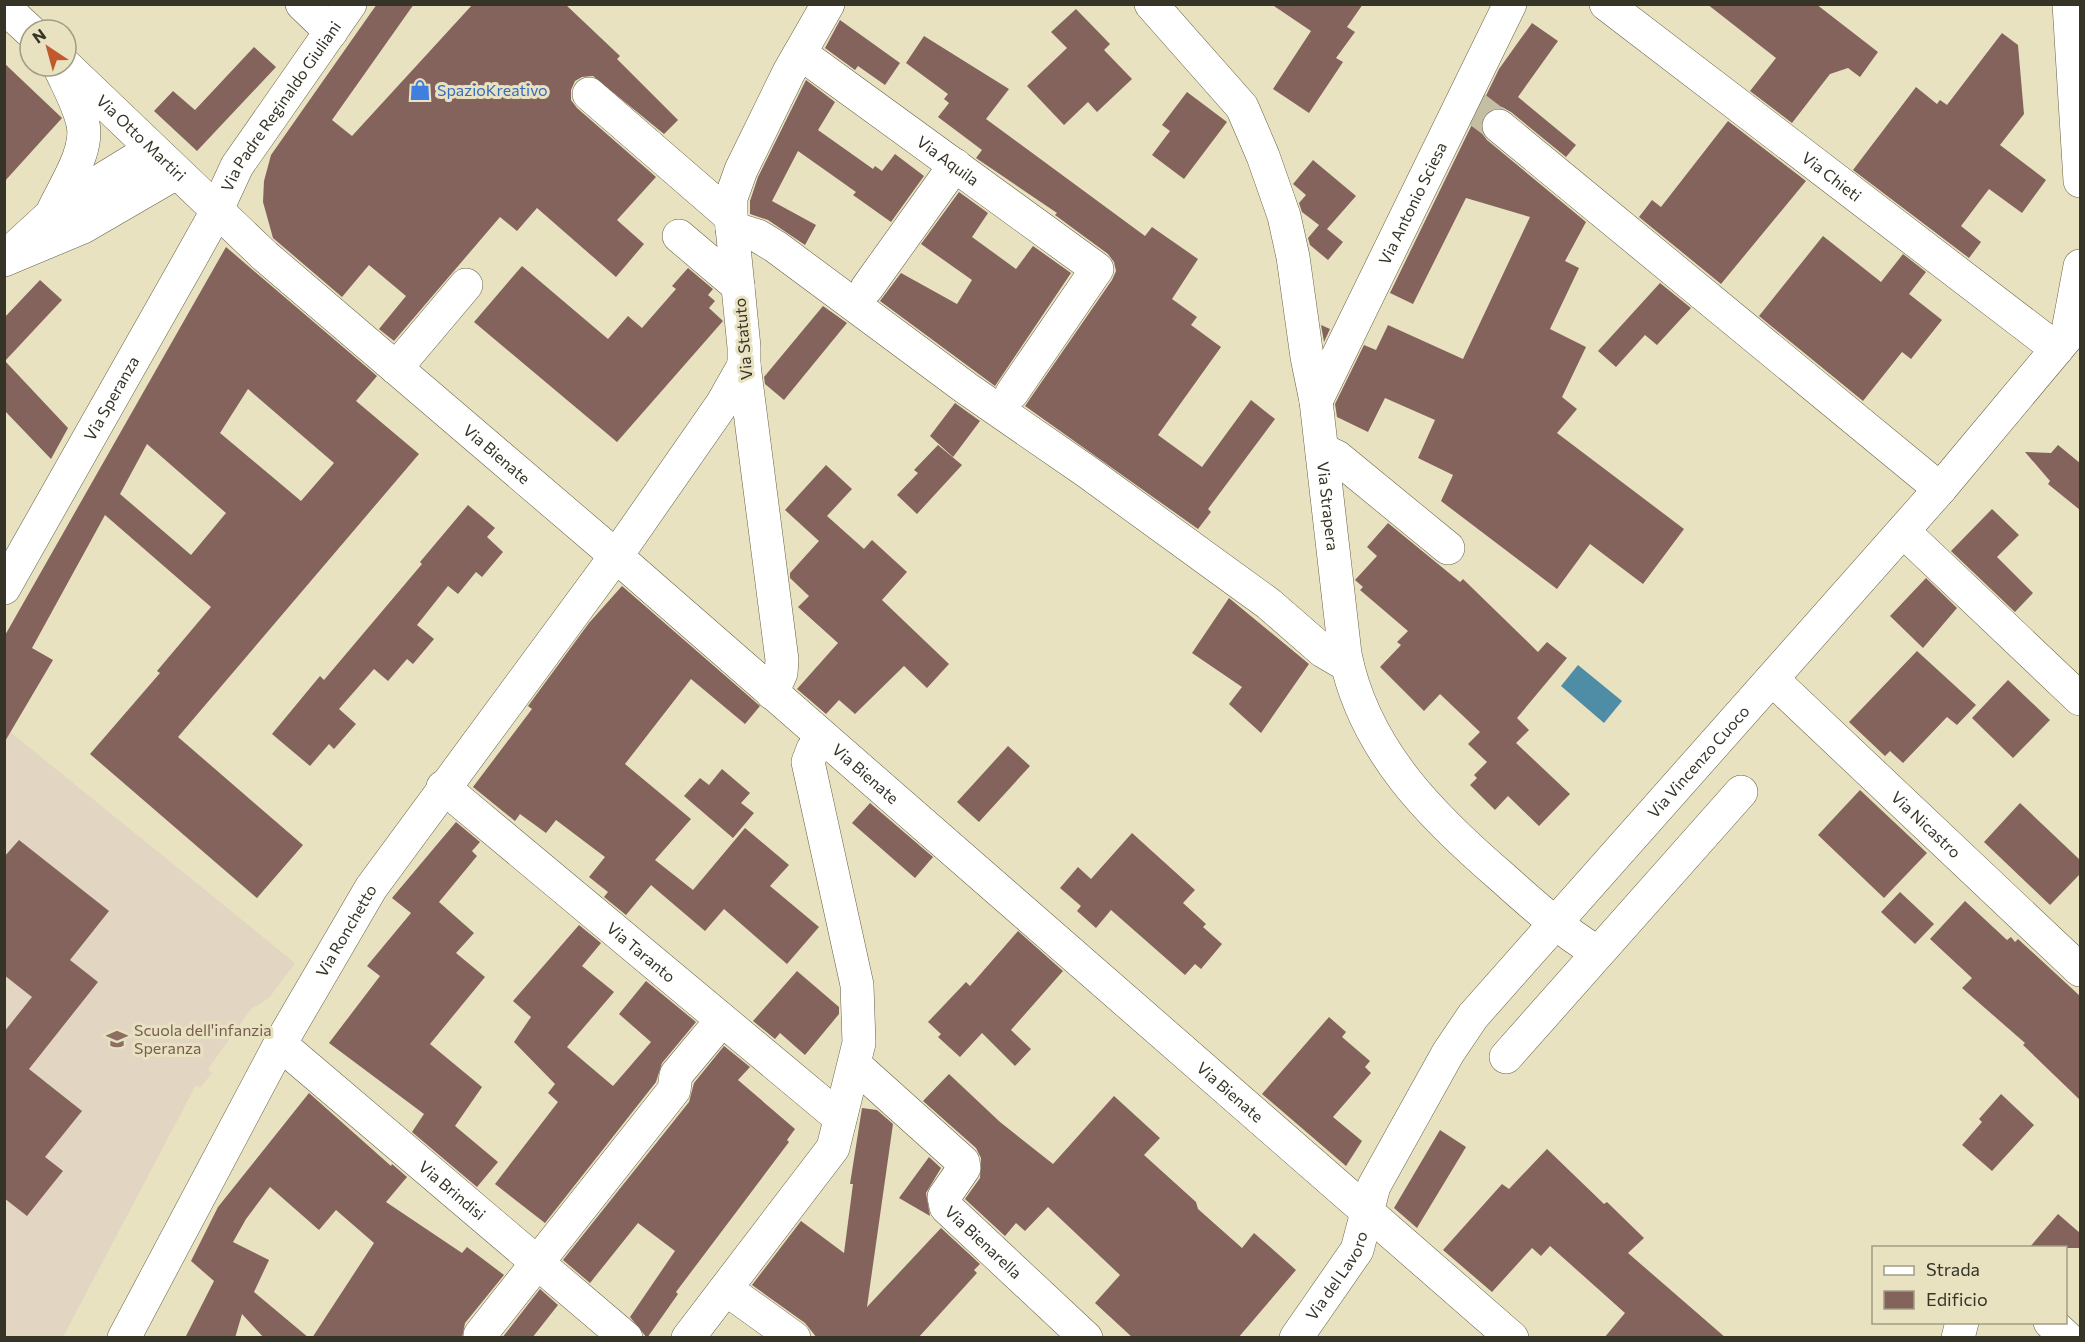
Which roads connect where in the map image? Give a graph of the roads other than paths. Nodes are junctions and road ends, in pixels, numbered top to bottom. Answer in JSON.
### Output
{"nodes":[{"id":1,"x":302,"y":4,"type":"edge"},
{"id":2,"x":350,"y":4,"type":"edge"},
{"id":3,"x":828,"y":4,"type":"edge"},
{"id":4,"x":1151,"y":4,"type":"edge"},
{"id":5,"x":1510,"y":4,"type":"edge"},
{"id":6,"x":1606,"y":4,"type":"edge"},
{"id":7,"x":2069,"y":4,"type":"edge"},
{"id":8,"x":4,"y":7,"type":"edge"},
{"id":9,"x":18,"y":20,"type":"edge"},
{"id":10,"x":331,"y":32,"type":"junction"},
{"id":11,"x":800,"y":53,"type":"junction"},
{"id":12,"x":64,"y":78,"type":"edge"},
{"id":13,"x":78,"y":78,"type":"edge"},
{"id":14,"x":589,"y":94,"type":"dead end"},
{"id":15,"x":1479,"y":111,"type":"junction"},
{"id":16,"x":2079,"y":143,"type":"edge"},
{"id":17,"x":152,"y":149,"type":"junction"},
{"id":18,"x":955,"y":165,"type":"junction"},
{"id":19,"x":176,"y":173,"type":"junction"},
{"id":20,"x":2080,"y":182,"type":"edge"},
{"id":21,"x":53,"y":211,"type":"junction"},
{"id":22,"x":216,"y":211,"type":"junction"},
{"id":23,"x":731,"y":223,"type":"junction"},
{"id":24,"x":679,"y":236,"type":"dead end"},
{"id":25,"x":4,"y":259,"type":"edge"},
{"id":26,"x":2080,"y":266,"type":"edge"},
{"id":27,"x":466,"y":285,"type":"dead end"},
{"id":28,"x":738,"y":286,"type":"junction"},
{"id":29,"x":867,"y":288,"type":"dead end"},
{"id":30,"x":2071,"y":339,"type":"edge"},
{"id":31,"x":744,"y":365,"type":"joint"},
{"id":32,"x":396,"y":368,"type":"junction"},
{"id":33,"x":1012,"y":393,"type":"dead end"},
{"id":34,"x":738,"y":397,"type":"junction"},
{"id":35,"x":1316,"y":401,"type":"junction"},
{"id":36,"x":1322,"y":450,"type":"junction"},
{"id":37,"x":1940,"y":489,"type":"junction"},
{"id":38,"x":1903,"y":531,"type":"junction"},
{"id":39,"x":1448,"y":548,"type":"dead end"},
{"id":40,"x":616,"y":556,"type":"junction"},
{"id":41,"x":4,"y":588,"type":"edge"},
{"id":42,"x":1347,"y":665,"type":"junction"},
{"id":43,"x":1772,"y":679,"type":"junction"},
{"id":44,"x":772,"y":693,"type":"junction"},
{"id":45,"x":2080,"y":699,"type":"edge"},
{"id":46,"x":823,"y":737,"type":"junction"},
{"id":47,"x":443,"y":787,"type":"junction"},
{"id":48,"x":1741,"y":792,"type":"dead end"},
{"id":49,"x":1555,"y":924,"type":"junction"},
{"id":50,"x":1597,"y":952,"type":"junction"},
{"id":51,"x":2080,"y":970,"type":"edge"},
{"id":52,"x":722,"y":1021,"type":"junction"},
{"id":53,"x":280,"y":1044,"type":"junction"},
{"id":54,"x":1506,"y":1057,"type":"dead end"},
{"id":55,"x":855,"y":1065,"type":"junction"},
{"id":56,"x":840,"y":1118,"type":"junction"},
{"id":57,"x":1367,"y":1210,"type":"junction"},
{"id":58,"x":535,"y":1263,"type":"junction"},
{"id":59,"x":726,"y":1289,"type":"junction"},
{"id":60,"x":2051,"y":1324,"type":"edge"},
{"id":61,"x":480,"y":1335,"type":"dead end"},
{"id":62,"x":124,"y":1338,"type":"edge"},
{"id":63,"x":626,"y":1338,"type":"edge"},
{"id":64,"x":688,"y":1338,"type":"edge"},
{"id":65,"x":794,"y":1338,"type":"edge"},
{"id":66,"x":1086,"y":1338,"type":"edge"},
{"id":67,"x":1296,"y":1338,"type":"edge"},
{"id":68,"x":1512,"y":1338,"type":"edge"},
{"id":69,"x":2067,"y":1338,"type":"edge"}],
"edges":[{"from":1,"to":10,"type":"street"},
{"from":2,"to":10,"type":"street","name":"Via Padre Reginaldo Giuliani"},
{"from":3,"to":11,"type":"street","name":"Via Statuto"},
{"from":4,"to":35,"type":"street","name":"Via Strapera"},
{"from":5,"to":15,"type":"street","name":"Via Antonio Sciesa"},
{"from":6,"to":30,"type":"street","name":"Via Chieti"},
{"from":7,"to":16,"type":"street"},
{"from":8,"to":9,"type":"street"},
{"from":10,"to":22,"type":"street","name":"Via Padre Reginaldo Giuliani"},
{"from":11,"to":18,"type":"street","name":"Via Aquila"},
{"from":11,"to":23,"type":"street","name":"Via Statuto"},
{"from":12,"to":21,"type":"street"},
{"from":13,"to":17,"type":"street","name":"Via Otto Martiri"},
{"from":14,"to":23,"type":"street"},
{"from":15,"to":35,"type":"street","name":"Via Antonio Sciesa"},
{"from":15,"to":37,"type":"street"},
{"from":16,"to":20,"type":"street"},
{"from":17,"to":19,"type":"street","name":"Via Otto Martiri"},
{"from":17,"to":21,"type":"street"},
{"from":18,"to":29,"type":"street"},
{"from":18,"to":33,"type":"street","name":"Via Aquila"},
{"from":19,"to":22,"type":"street","name":"Via Otto Martiri"},
{"from":19,"to":25,"type":"street"},
{"from":21,"to":25,"type":"street"},
{"from":22,"to":32,"type":"street","name":"Via Bienate"},
{"from":22,"to":41,"type":"street","name":"Via Speranza"},
{"from":23,"to":28,"type":"street","name":"Via Statuto"},
{"from":23,"to":42,"type":"street"},
{"from":24,"to":28,"type":"street"},
{"from":26,"to":30,"type":"street"},
{"from":27,"to":32,"type":"street"},
{"from":28,"to":31,"type":"street","name":"Via Statuto"},
{"from":30,"to":37,"type":"street","name":"Via Vincenzo Cuoco"},
{"from":31,"to":34,"type":"street","name":"Via Ronchetto"},
{"from":32,"to":40,"type":"street","name":"Via Bienate"},
{"from":34,"to":40,"type":"street","name":"Via Ronchetto"},
{"from":34,"to":44,"type":"street","name":"Via Statuto"},
{"from":35,"to":36,"type":"street","name":"Via Strapera"},
{"from":36,"to":39,"type":"street"},
{"from":36,"to":42,"type":"street","name":"Via Strapera"},
{"from":37,"to":38,"type":"street","name":"Via Vincenzo Cuoco"},
{"from":38,"to":43,"type":"street","name":"Via Vincenzo Cuoco"},
{"from":38,"to":45,"type":"street"},
{"from":40,"to":44,"type":"street","name":"Via Bienate"},
{"from":40,"to":47,"type":"street","name":"Via Ronchetto"},
{"from":42,"to":49,"type":"street","name":"Via Strapera"},
{"from":43,"to":49,"type":"street","name":"Via Vincenzo Cuoco"},
{"from":43,"to":51,"type":"street","name":"Via Nicastro"},
{"from":44,"to":46,"type":"street","name":"Via Bienate"},
{"from":46,"to":55,"type":"street"},
{"from":46,"to":57,"type":"street","name":"Via Bienate"},
{"from":47,"to":52,"type":"street","name":"Via Taranto"},
{"from":47,"to":53,"type":"street","name":"Via Ronchetto"},
{"from":48,"to":50,"type":"street"},
{"from":49,"to":50,"type":"street","name":"Via Strapera"},
{"from":49,"to":57,"type":"street","name":"Via Vincenzo Cuoco"},
{"from":50,"to":54,"type":"street"},
{"from":52,"to":56,"type":"street","name":"Via Taranto"},
{"from":52,"to":58,"type":"street"},
{"from":53,"to":58,"type":"street","name":"Via Brindisi"},
{"from":53,"to":62,"type":"street","name":"Via Ronchetto"},
{"from":55,"to":56,"type":"street"},
{"from":55,"to":66,"type":"street","name":"Via Bienarella"},
{"from":56,"to":59,"type":"street"},
{"from":57,"to":67,"type":"street","name":"Via del Lavoro"},
{"from":57,"to":68,"type":"street","name":"Via Bienate"},
{"from":58,"to":61,"type":"street"},
{"from":58,"to":63,"type":"street","name":"Via Brindisi"},
{"from":59,"to":64,"type":"street"},
{"from":59,"to":65,"type":"street"},
{"from":60,"to":69,"type":"street"}]}
